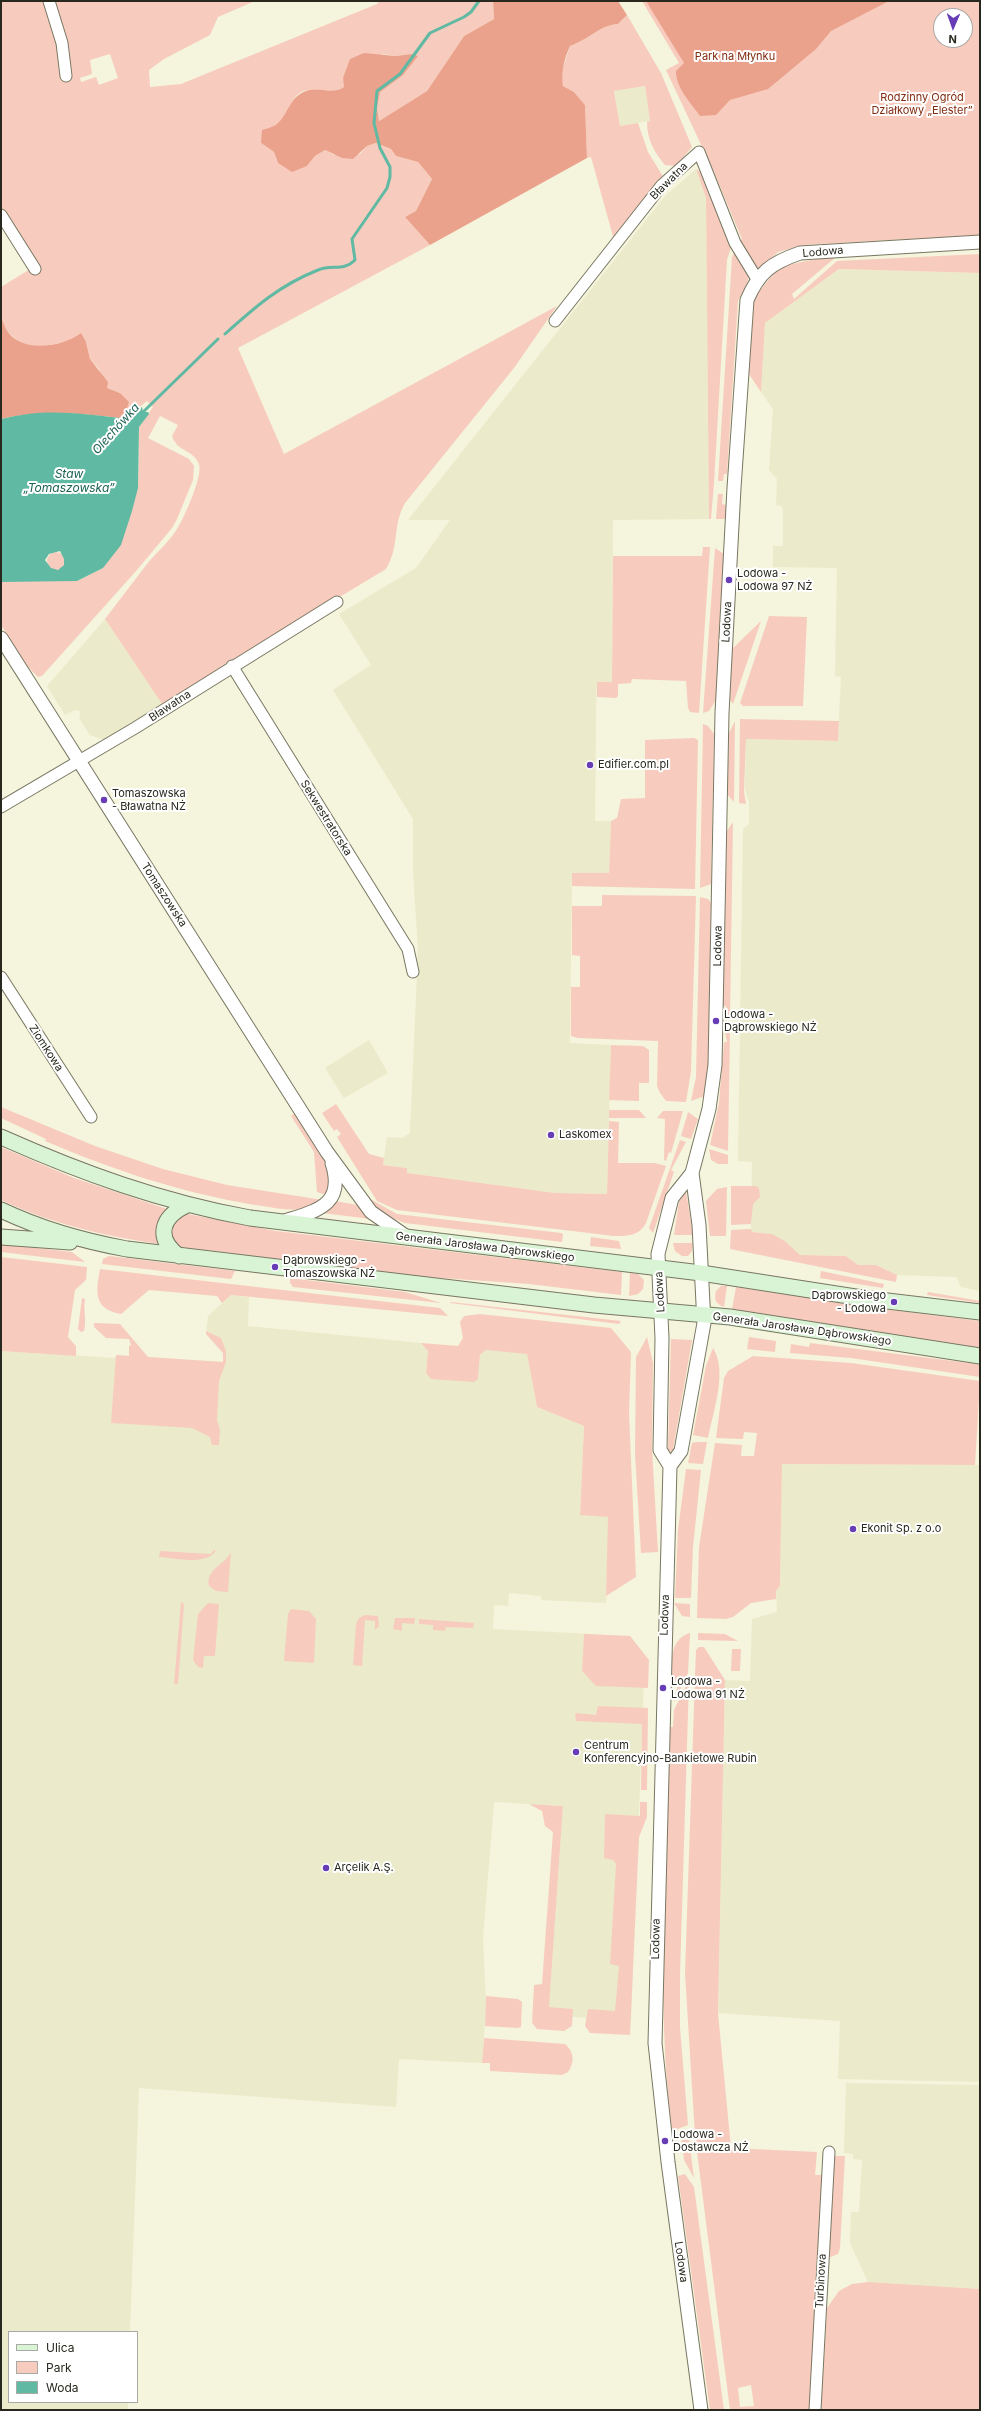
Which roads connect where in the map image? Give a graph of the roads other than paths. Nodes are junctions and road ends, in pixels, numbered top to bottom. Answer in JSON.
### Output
{"nodes":[{"id":1,"x":49,"y":1,"type":"edge"},
{"id":2,"x":66,"y":76,"type":"dead end"},
{"id":3,"x":1,"y":215,"type":"edge"},
{"id":4,"x":980,"y":242,"type":"edge"},
{"id":5,"x":35,"y":269,"type":"dead end"},
{"id":6,"x":757,"y":279,"type":"junction"},
{"id":7,"x":555,"y":321,"type":"dead end"},
{"id":8,"x":338,"y":602,"type":"dead end"},
{"id":9,"x":1,"y":638,"type":"edge"},
{"id":10,"x":232,"y":666,"type":"junction"},
{"id":11,"x":79,"y":761,"type":"junction"},
{"id":12,"x":1,"y":807,"type":"edge"},
{"id":13,"x":413,"y":972,"type":"dead end"},
{"id":14,"x":1,"y":977,"type":"edge"},
{"id":15,"x":91,"y":1117,"type":"dead end"},
{"id":16,"x":1,"y":1137,"type":"edge"},
{"id":17,"x":327,"y":1152,"type":"junction"},
{"id":18,"x":692,"y":1173,"type":"junction"},
{"id":19,"x":187,"y":1205,"type":"junction"},
{"id":20,"x":1,"y":1210,"type":"edge"},
{"id":21,"x":282,"y":1222,"type":"junction"},
{"id":22,"x":1,"y":1237,"type":"edge"},
{"id":23,"x":409,"y":1238,"type":"junction"},
{"id":24,"x":98,"y":1244,"type":"junction"},
{"id":25,"x":180,"y":1256,"type":"junction"},
{"id":26,"x":659,"y":1268,"type":"junction"},
{"id":27,"x":701,"y":1273,"type":"junction"},
{"id":28,"x":661,"y":1311,"type":"junction"},
{"id":29,"x":980,"y":1312,"type":"edge"},
{"id":30,"x":704,"y":1315,"type":"junction"},
{"id":31,"x":980,"y":1356,"type":"edge"},
{"id":32,"x":670,"y":1466,"type":"junction"},
{"id":33,"x":829,"y":2152,"type":"dead end"},
{"id":34,"x":701,"y":2410,"type":"edge"},
{"id":35,"x":815,"y":2410,"type":"edge"}],
"edges":[{"from":1,"to":2,"type":"street"},
{"from":3,"to":5,"type":"street"},
{"from":4,"to":6,"type":"street","name":"Lodowa"},
{"from":6,"to":7,"type":"street","name":"Bławatna"},
{"from":6,"to":18,"type":"street","name":"Lodowa"},
{"from":8,"to":10,"type":"street","name":"Bławatna"},
{"from":9,"to":11,"type":"street","name":"Tomaszowska"},
{"from":10,"to":11,"type":"street","name":"Bławatna"},
{"from":10,"to":13,"type":"street","name":"Sekwestratorska"},
{"from":11,"to":12,"type":"street","name":"Bławatna"},
{"from":11,"to":17,"type":"street","name":"Tomaszowska"},
{"from":14,"to":15,"type":"street","name":"Ziomkowa"},
{"from":16,"to":19,"type":"main road","name":"Generała Jarosława Dąbrowskiego"},
{"from":17,"to":21,"type":"street","name":"Tomaszowska"},
{"from":17,"to":23,"type":"street","name":"Tomaszowska"},
{"from":18,"to":26,"type":"street","name":"Lodowa"},
{"from":18,"to":27,"type":"street","name":"Lodowa"},
{"from":19,"to":21,"type":"main road","name":"Generała Jarosława Dąbrowskiego"},
{"from":19,"to":25,"type":"main road"},
{"from":20,"to":24,"type":"main road","name":"Generała Jarosława Dąbrowskiego"},
{"from":21,"to":23,"type":"main road","name":"Generała Jarosława Dąbrowskiego"},
{"from":22,"to":24,"type":"main road","name":"Generała Jarosława Dąbrowskiego"},
{"from":23,"to":26,"type":"main road","name":"Generała Jarosława Dąbrowskiego"},
{"from":24,"to":25,"type":"main road","name":"Generała Jarosława Dąbrowskiego"},
{"from":25,"to":28,"type":"main road","name":"Generała Jarosława Dąbrowskiego"},
{"from":26,"to":27,"type":"main road","name":"Generała Jarosława Dąbrowskiego"},
{"from":26,"to":28,"type":"street","name":"Lodowa"},
{"from":27,"to":29,"type":"main road","name":"Generała Jarosława Dąbrowskiego"},
{"from":27,"to":30,"type":"street","name":"Lodowa"},
{"from":28,"to":30,"type":"main road","name":"Generała Jarosława Dąbrowskiego"},
{"from":28,"to":32,"type":"street","name":"Lodowa"},
{"from":30,"to":31,"type":"main road","name":"Generała Jarosława Dąbrowskiego"},
{"from":30,"to":32,"type":"street","name":"Lodowa"},
{"from":32,"to":34,"type":"street","name":"Lodowa"},
{"from":33,"to":35,"type":"street","name":"Turbinowa"}]}
